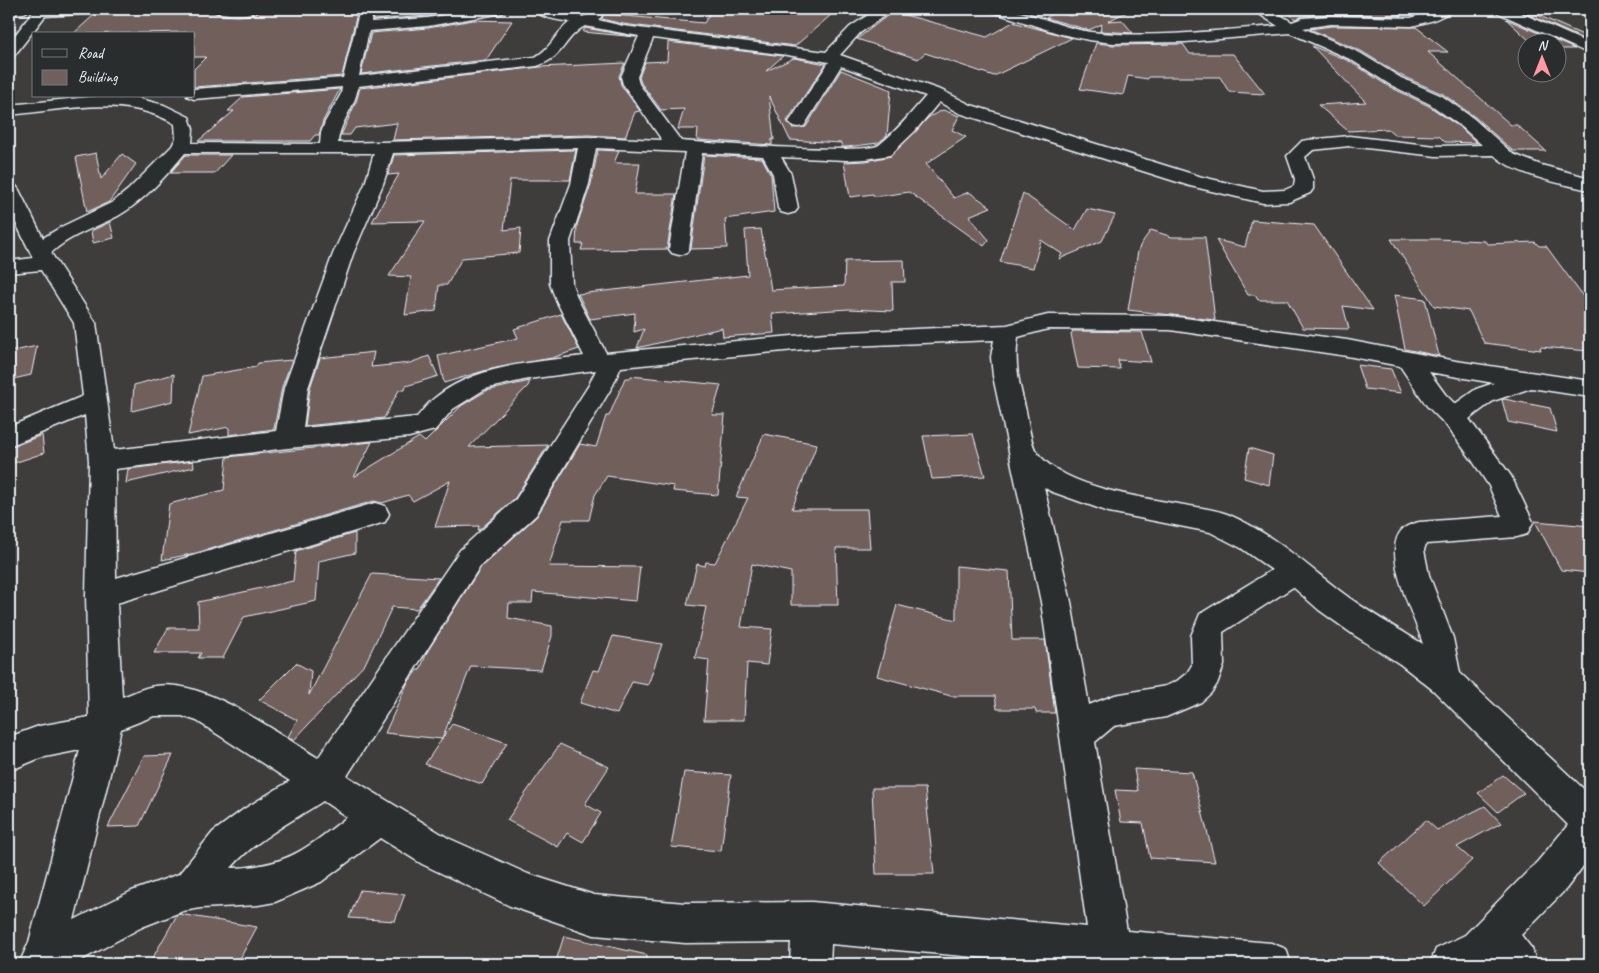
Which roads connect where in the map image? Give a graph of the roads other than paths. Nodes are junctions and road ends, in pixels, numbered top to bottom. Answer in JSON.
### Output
{"nodes":[{"id":1,"x":24,"y":9,"type":"edge"},
{"id":2,"x":97,"y":9,"type":"edge"},
{"id":3,"x":219,"y":9,"type":"edge"},
{"id":4,"x":255,"y":9,"type":"edge"},
{"id":5,"x":367,"y":9,"type":"edge"},
{"id":6,"x":502,"y":9,"type":"edge"},
{"id":7,"x":540,"y":9,"type":"edge"},
{"id":8,"x":608,"y":9,"type":"edge"},
{"id":9,"x":886,"y":9,"type":"edge"},
{"id":10,"x":998,"y":9,"type":"edge"},
{"id":11,"x":1261,"y":9,"type":"edge"},
{"id":12,"x":1446,"y":9,"type":"edge"},
{"id":13,"x":1501,"y":9,"type":"edge"},
{"id":14,"x":9,"y":10,"type":"edge"},
{"id":15,"x":42,"y":10,"type":"edge"},
{"id":16,"x":584,"y":21,"type":"junction"},
{"id":17,"x":362,"y":27,"type":"junction"},
{"id":18,"x":1292,"y":28,"type":"junction"},
{"id":19,"x":648,"y":33,"type":"junction"},
{"id":20,"x":15,"y":36,"type":"edge"},
{"id":21,"x":1590,"y":50,"type":"edge"},
{"id":22,"x":9,"y":53,"type":"edge"},
{"id":23,"x":834,"y":58,"type":"junction"},
{"id":24,"x":349,"y":82,"type":"junction"},
{"id":25,"x":195,"y":94,"type":"edge"},
{"id":26,"x":937,"y":94,"type":"junction"},
{"id":27,"x":138,"y":98,"type":"edge"},
{"id":28,"x":113,"y":100,"type":"junction"},
{"id":29,"x":9,"y":110,"type":"edge"},
{"id":30,"x":798,"y":122,"type":"dead end"},
{"id":31,"x":588,"y":142,"type":"junction"},
{"id":32,"x":180,"y":148,"type":"junction"},
{"id":33,"x":385,"y":148,"type":"junction"},
{"id":34,"x":685,"y":148,"type":"junction"},
{"id":35,"x":330,"y":149,"type":"junction"},
{"id":36,"x":1500,"y":150,"type":"junction"},
{"id":37,"x":770,"y":153,"type":"junction"},
{"id":38,"x":1590,"y":184,"type":"edge"},
{"id":39,"x":9,"y":190,"type":"edge"},
{"id":40,"x":788,"y":208,"type":"dead end"},
{"id":41,"x":679,"y":249,"type":"dead end"},
{"id":42,"x":43,"y":257,"type":"junction"},
{"id":43,"x":9,"y":267,"type":"edge"},
{"id":44,"x":1006,"y":332,"type":"junction"},
{"id":45,"x":1408,"y":360,"type":"junction"},
{"id":46,"x":606,"y":361,"type":"junction"},
{"id":47,"x":1535,"y":381,"type":"junction"},
{"id":48,"x":1590,"y":389,"type":"edge"},
{"id":49,"x":96,"y":400,"type":"junction"},
{"id":50,"x":1455,"y":419,"type":"junction"},
{"id":51,"x":9,"y":437,"type":"edge"},
{"id":52,"x":288,"y":439,"type":"junction"},
{"id":53,"x":1023,"y":456,"type":"junction"},
{"id":54,"x":102,"y":461,"type":"junction"},
{"id":55,"x":375,"y":514,"type":"dead end"},
{"id":56,"x":1295,"y":572,"type":"junction"},
{"id":57,"x":101,"y":595,"type":"junction"},
{"id":58,"x":1445,"y":680,"type":"junction"},
{"id":59,"x":105,"y":725,"type":"junction"},
{"id":60,"x":1076,"y":737,"type":"junction"},
{"id":61,"x":9,"y":754,"type":"edge"},
{"id":62,"x":323,"y":782,"type":"junction"},
{"id":63,"x":378,"y":816,"type":"junction"},
{"id":64,"x":1590,"y":820,"type":"edge"},
{"id":65,"x":1590,"y":827,"type":"edge"},
{"id":66,"x":191,"y":890,"type":"junction"},
{"id":67,"x":812,"y":922,"type":"junction"},
{"id":68,"x":1494,"y":933,"type":"junction"},
{"id":69,"x":1110,"y":949,"type":"junction"},
{"id":70,"x":40,"y":962,"type":"edge"},
{"id":71,"x":810,"y":964,"type":"edge"},
{"id":72,"x":1272,"y":964,"type":"edge"},
{"id":73,"x":1451,"y":964,"type":"edge"},
{"id":74,"x":1517,"y":964,"type":"edge"}],
"edges":[{"from":1,"to":14,"type":"street"},
{"from":2,"to":15,"type":"street"},
{"from":3,"to":4,"type":"street"},
{"from":5,"to":17,"type":"street"},
{"from":6,"to":17,"type":"street"},
{"from":7,"to":16,"type":"street"},
{"from":8,"to":16,"type":"street"},
{"from":9,"to":23,"type":"street"},
{"from":10,"to":18,"type":"street"},
{"from":11,"to":18,"type":"street"},
{"from":12,"to":18,"type":"street"},
{"from":13,"to":21,"type":"street"},
{"from":15,"to":20,"type":"street"},
{"from":16,"to":19,"type":"street"},
{"from":16,"to":24,"type":"street"},
{"from":17,"to":24,"type":"street"},
{"from":18,"to":36,"type":"street"},
{"from":19,"to":23,"type":"street"},
{"from":19,"to":34,"type":"street"},
{"from":20,"to":22,"type":"street"},
{"from":23,"to":26,"type":"street"},
{"from":23,"to":30,"type":"street"},
{"from":24,"to":25,"type":"street"},
{"from":24,"to":35,"type":"street"},
{"from":26,"to":36,"type":"street"},
{"from":26,"to":37,"type":"street"},
{"from":27,"to":28,"type":"street"},
{"from":28,"to":29,"type":"street"},
{"from":28,"to":32,"type":"street"},
{"from":31,"to":33,"type":"street"},
{"from":31,"to":34,"type":"street"},
{"from":31,"to":46,"type":"street"},
{"from":32,"to":35,"type":"street"},
{"from":32,"to":42,"type":"street"},
{"from":33,"to":35,"type":"street"},
{"from":33,"to":52,"type":"street"},
{"from":34,"to":37,"type":"street"},
{"from":34,"to":41,"type":"street"},
{"from":36,"to":38,"type":"street"},
{"from":37,"to":40,"type":"street"},
{"from":39,"to":42,"type":"street"},
{"from":42,"to":43,"type":"street"},
{"from":42,"to":49,"type":"street"},
{"from":44,"to":45,"type":"street"},
{"from":44,"to":46,"type":"street"},
{"from":44,"to":53,"type":"street"},
{"from":45,"to":47,"type":"street"},
{"from":45,"to":50,"type":"street"},
{"from":46,"to":52,"type":"street"},
{"from":46,"to":62,"type":"street"},
{"from":47,"to":48,"type":"street"},
{"from":47,"to":50,"type":"street"},
{"from":49,"to":51,"type":"street"},
{"from":49,"to":54,"type":"street"},
{"from":50,"to":58,"type":"street"},
{"from":52,"to":54,"type":"street"},
{"from":53,"to":56,"type":"street"},
{"from":53,"to":60,"type":"street"},
{"from":54,"to":57,"type":"street"},
{"from":55,"to":57,"type":"street"},
{"from":56,"to":58,"type":"street"},
{"from":56,"to":60,"type":"street"},
{"from":57,"to":59,"type":"street"},
{"from":58,"to":64,"type":"street"},
{"from":59,"to":61,"type":"street"},
{"from":59,"to":62,"type":"street"},
{"from":59,"to":70,"type":"street"},
{"from":60,"to":69,"type":"street"},
{"from":62,"to":63,"type":"street"},
{"from":62,"to":66,"type":"street"},
{"from":63,"to":66,"type":"street"},
{"from":63,"to":67,"type":"street"},
{"from":65,"to":68,"type":"street"},
{"from":66,"to":70,"type":"street"},
{"from":67,"to":69,"type":"street"},
{"from":67,"to":71,"type":"street"},
{"from":68,"to":73,"type":"street"},
{"from":68,"to":74,"type":"street"},
{"from":69,"to":72,"type":"street"}]}
